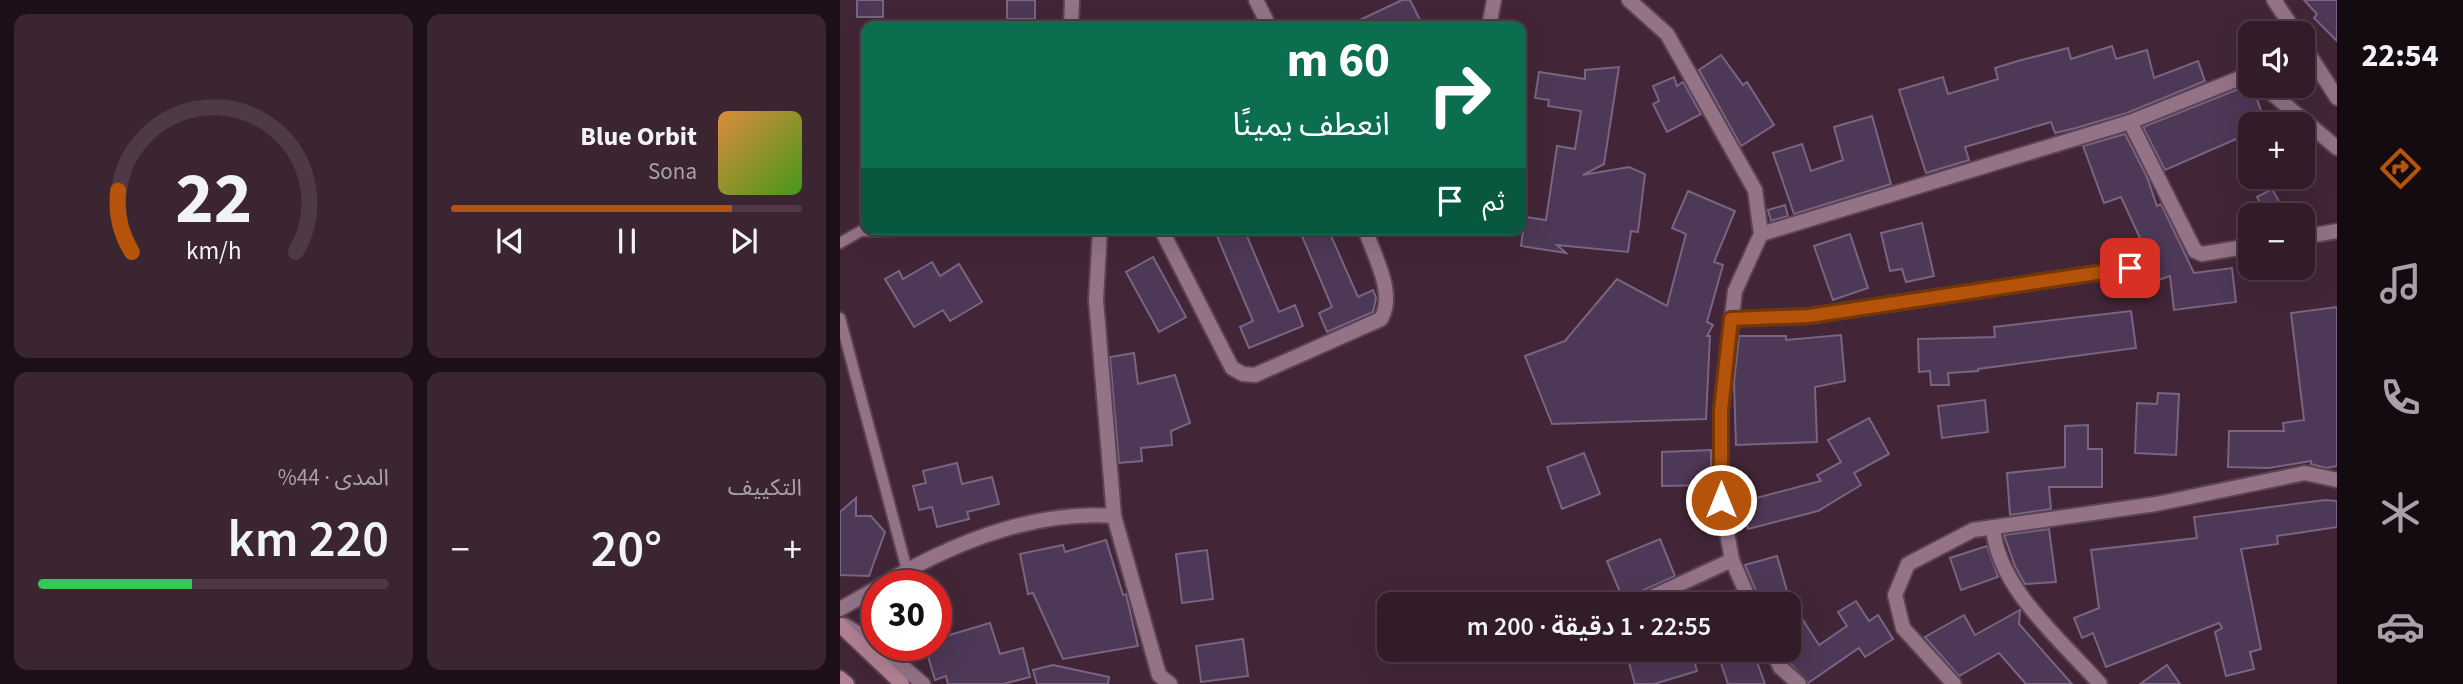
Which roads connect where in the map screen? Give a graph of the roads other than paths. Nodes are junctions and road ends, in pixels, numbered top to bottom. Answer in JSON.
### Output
{"nodes":[{"id":1,"x":1072,"y":0,"type":"edge"},
{"id":2,"x":1256,"y":0,"type":"edge"},
{"id":3,"x":1494,"y":0,"type":"edge"},
{"id":4,"x":1629,"y":0,"type":"edge"},
{"id":5,"x":2274,"y":0,"type":"edge"},
{"id":6,"x":1071,"y":21,"type":"edge"},
{"id":7,"x":1266,"y":21,"type":"edge"},
{"id":8,"x":1490,"y":21,"type":"edge"},
{"id":9,"x":2288,"y":21,"type":"edge"},
{"id":10,"x":2315,"y":64,"type":"edge"},
{"id":11,"x":2238,"y":79,"type":"edge"},
{"id":12,"x":2277,"y":98,"type":"edge"},
{"id":13,"x":2337,"y":98,"type":"edge"},
{"id":14,"x":2130,"y":122,"type":"junction"},
{"id":15,"x":2337,"y":148,"type":"edge"},
{"id":16,"x":861,"y":231,"type":"edge"},
{"id":17,"x":2337,"y":231,"type":"edge"},
{"id":18,"x":1761,"y":234,"type":"junction"},
{"id":19,"x":1100,"y":235,"type":"edge"},
{"id":20,"x":1164,"y":235,"type":"edge"},
{"id":21,"x":1367,"y":235,"type":"edge"},
{"id":22,"x":2315,"y":235,"type":"edge"},
{"id":23,"x":840,"y":243,"type":"edge"},
{"id":24,"x":2238,"y":248,"type":"edge"},
{"id":25,"x":2130,"y":268,"type":"dead end"},
{"id":26,"x":840,"y":318,"type":"edge"},
{"id":27,"x":1731,"y":319,"type":"junction"},
{"id":28,"x":2337,"y":480,"type":"edge"},
{"id":29,"x":1114,"y":516,"type":"junction"},
{"id":30,"x":1993,"y":527,"type":"junction"},
{"id":31,"x":1732,"y":560,"type":"junction"},
{"id":32,"x":907,"y":570,"type":"joint"},
{"id":33,"x":1663,"y":592,"type":"edge"},
{"id":34,"x":1746,"y":592,"type":"edge"},
{"id":35,"x":861,"y":597,"type":"edge"},
{"id":36,"x":840,"y":609,"type":"edge"},
{"id":37,"x":840,"y":624,"type":"edge"},
{"id":38,"x":861,"y":636,"type":"edge"},
{"id":39,"x":896,"y":661,"type":"edge"},
{"id":40,"x":1778,"y":662,"type":"edge"},
{"id":41,"x":840,"y":678,"type":"edge"},
{"id":42,"x":847,"y":684,"type":"edge"},
{"id":43,"x":902,"y":684,"type":"edge"},
{"id":44,"x":923,"y":684,"type":"edge"},
{"id":45,"x":1170,"y":684,"type":"edge"},
{"id":46,"x":1799,"y":684,"type":"edge"},
{"id":47,"x":1954,"y":684,"type":"edge"},
{"id":48,"x":2100,"y":684,"type":"edge"}],
"edges":[{"from":1,"to":6,"type":"street"},
{"from":2,"to":7,"type":"street"},
{"from":3,"to":8,"type":"street"},
{"from":4,"to":18,"type":"street"},
{"from":5,"to":9,"type":"street"},
{"from":10,"to":13,"type":"street"},
{"from":11,"to":14,"type":"street"},
{"from":12,"to":15,"type":"street"},
{"from":14,"to":18,"type":"street"},
{"from":14,"to":24,"type":"street"},
{"from":16,"to":23,"type":"lane"},
{"from":17,"to":22,"type":"street"},
{"from":18,"to":27,"type":"street"},
{"from":19,"to":29,"type":"street"},
{"from":20,"to":21,"type":"street"},
{"from":25,"to":27,"type":"street"},
{"from":26,"to":32,"type":"lane"},
{"from":27,"to":31,"type":"street"},
{"from":28,"to":30,"type":"street"},
{"from":29,"to":32,"type":"street"},
{"from":29,"to":45,"type":"street"},
{"from":30,"to":47,"type":"street"},
{"from":30,"to":48,"type":"street"},
{"from":31,"to":33,"type":"street"},
{"from":31,"to":34,"type":"street"},
{"from":35,"to":36,"type":"street"},
{"from":37,"to":38,"type":"street"},
{"from":37,"to":43,"type":"main road"},
{"from":39,"to":44,"type":"street"},
{"from":40,"to":46,"type":"street"},
{"from":41,"to":42,"type":"main road"}]}
